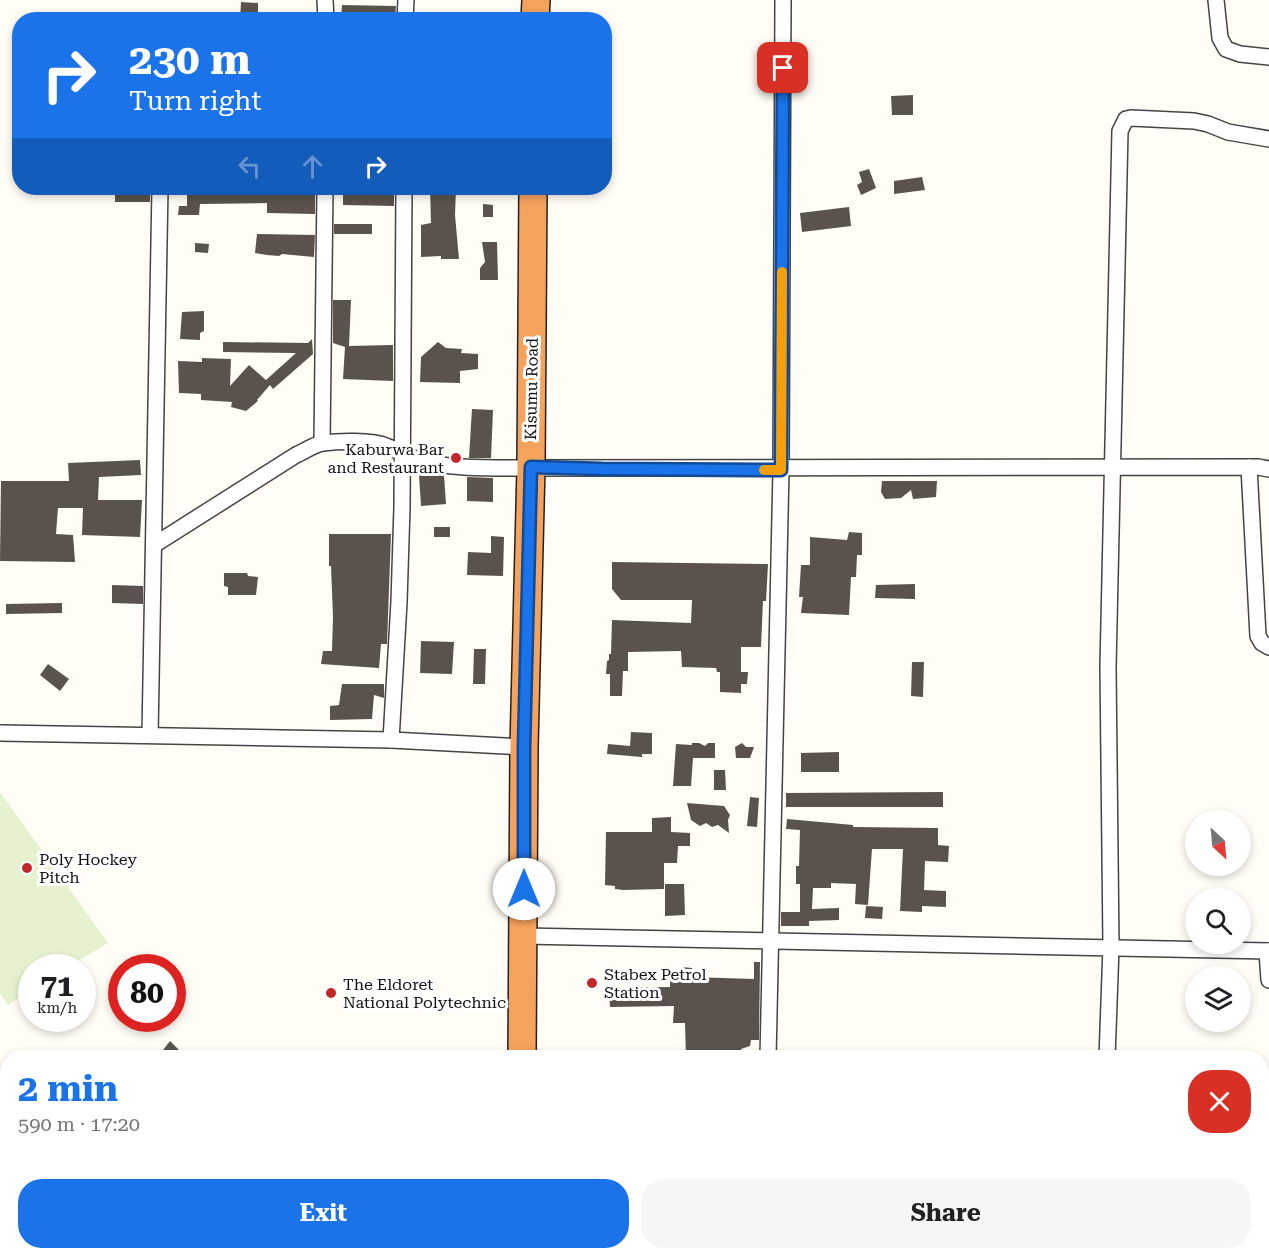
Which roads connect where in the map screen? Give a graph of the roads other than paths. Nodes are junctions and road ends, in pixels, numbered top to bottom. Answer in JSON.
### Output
{"nodes":[{"id":1,"x":783,"y":0,"type":"edge"},
{"id":2,"x":1216,"y":0,"type":"edge"},
{"id":3,"x":1269,"y":57,"type":"edge"},
{"id":4,"x":1269,"y":139,"type":"edge"},
{"id":5,"x":160,"y":195,"type":"edge"},
{"id":6,"x":325,"y":195,"type":"edge"},
{"id":7,"x":404,"y":195,"type":"edge"},
{"id":8,"x":533,"y":195,"type":"edge"},
{"id":9,"x":322,"y":443,"type":"junction"},
{"id":10,"x":402,"y":454,"type":"junction"},
{"id":11,"x":1113,"y":466,"type":"junction"},
{"id":12,"x":531,"y":467,"type":"junction"},
{"id":13,"x":1249,"y":467,"type":"junction"},
{"id":14,"x":1269,"y":469,"type":"edge"},
{"id":15,"x":781,"y":470,"type":"junction"},
{"id":16,"x":154,"y":545,"type":"junction"},
{"id":17,"x":1269,"y":647,"type":"edge"},
{"id":18,"x":0,"y":733,"type":"edge"},
{"id":19,"x":150,"y":735,"type":"junction"},
{"id":20,"x":392,"y":740,"type":"junction"},
{"id":21,"x":524,"y":747,"type":"junction"},
{"id":22,"x":524,"y":936,"type":"junction"},
{"id":23,"x":771,"y":940,"type":"junction"},
{"id":24,"x":1111,"y":948,"type":"junction"},
{"id":25,"x":1268,"y":951,"type":"edge"},
{"id":26,"x":1269,"y":980,"type":"edge"},
{"id":27,"x":522,"y":1050,"type":"edge"},
{"id":28,"x":768,"y":1050,"type":"edge"},
{"id":29,"x":1107,"y":1050,"type":"edge"}],
"edges":[{"from":1,"to":15,"type":"street"},
{"from":2,"to":3,"type":"street"},
{"from":4,"to":11,"type":"street"},
{"from":5,"to":16,"type":"street"},
{"from":6,"to":9,"type":"street"},
{"from":7,"to":10,"type":"street"},
{"from":8,"to":12,"type":"highway","name":"Kisumu Road"},
{"from":9,"to":10,"type":"street"},
{"from":9,"to":16,"type":"street"},
{"from":10,"to":12,"type":"street"},
{"from":10,"to":20,"type":"street"},
{"from":11,"to":13,"type":"street"},
{"from":11,"to":15,"type":"street"},
{"from":11,"to":24,"type":"street"},
{"from":12,"to":15,"type":"street"},
{"from":12,"to":21,"type":"highway","name":"Kisumu Road"},
{"from":13,"to":14,"type":"street"},
{"from":13,"to":17,"type":"street"},
{"from":15,"to":23,"type":"street"},
{"from":16,"to":19,"type":"street"},
{"from":18,"to":19,"type":"street"},
{"from":19,"to":20,"type":"street"},
{"from":20,"to":21,"type":"street"},
{"from":21,"to":22,"type":"highway","name":"Kisumu Road"},
{"from":22,"to":23,"type":"street"},
{"from":22,"to":27,"type":"highway","name":"Kisumu Road"},
{"from":23,"to":24,"type":"street"},
{"from":23,"to":28,"type":"street"},
{"from":24,"to":25,"type":"street"},
{"from":24,"to":29,"type":"street"},
{"from":25,"to":26,"type":"street"}]}
